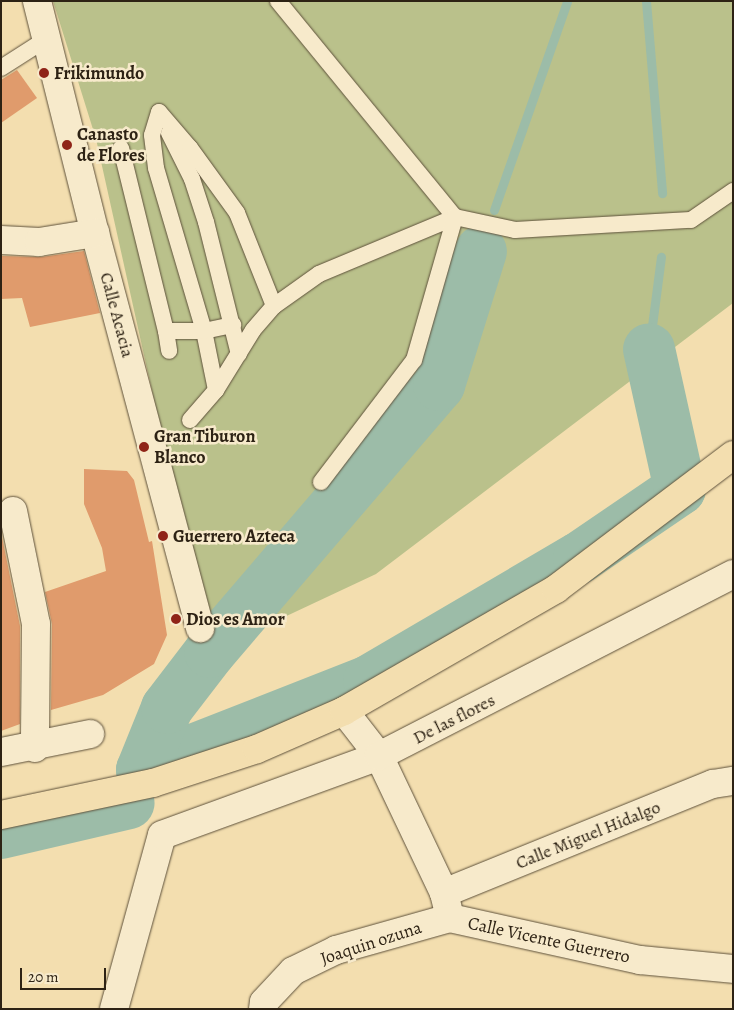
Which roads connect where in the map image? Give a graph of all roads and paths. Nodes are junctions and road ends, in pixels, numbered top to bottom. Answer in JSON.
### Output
{"nodes":[{"id":1,"x":37,"y":1,"type":"edge"},
{"id":2,"x":278,"y":1,"type":"edge"},
{"id":3,"x":48,"y":38,"type":"junction"},
{"id":4,"x":1,"y":68,"type":"edge"},
{"id":5,"x":159,"y":112,"type":"junction"},
{"id":6,"x":121,"y":148,"type":"dead end"},
{"id":7,"x":733,"y":191,"type":"edge"},
{"id":8,"x":456,"y":217,"type":"junction"},
{"id":9,"x":95,"y":233,"type":"junction"},
{"id":10,"x":1,"y":240,"type":"edge"},
{"id":11,"x":274,"y":306,"type":"junction"},
{"id":12,"x":232,"y":325,"type":"junction"},
{"id":13,"x":166,"y":331,"type":"junction"},
{"id":14,"x":204,"y":331,"type":"junction"},
{"id":15,"x":168,"y":351,"type":"dead end"},
{"id":16,"x":239,"y":354,"type":"junction"},
{"id":17,"x":216,"y":390,"type":"junction"},
{"id":18,"x":190,"y":420,"type":"dead end"},
{"id":19,"x":733,"y":455,"type":"edge"},
{"id":20,"x":321,"y":482,"type":"dead end"},
{"id":21,"x":12,"y":511,"type":"dead end"},
{"id":22,"x":733,"y":574,"type":"edge"},
{"id":23,"x":200,"y":628,"type":"dead end"},
{"id":24,"x":344,"y":711,"type":"junction"},
{"id":25,"x":90,"y":734,"type":"dead end"},
{"id":26,"x":35,"y":748,"type":"junction"},
{"id":27,"x":1,"y":752,"type":"edge"},
{"id":28,"x":379,"y":756,"type":"junction"},
{"id":29,"x":732,"y":780,"type":"edge"},
{"id":30,"x":1,"y":815,"type":"edge"},
{"id":31,"x":447,"y":905,"type":"junction"},
{"id":32,"x":733,"y":969,"type":"edge"},
{"id":33,"x":114,"y":1009,"type":"edge"},
{"id":34,"x":263,"y":1009,"type":"edge"}],
"edges":[{"from":1,"to":3,"type":"street","name":"Calle Acacia"},
{"from":2,"to":8,"type":"lane"},
{"from":3,"to":4,"type":"lane"},
{"from":3,"to":9,"type":"street","name":"Calle Acacia"},
{"from":5,"to":11,"type":"lane"},
{"from":5,"to":12,"type":"lane"},
{"from":5,"to":14,"type":"lane"},
{"from":6,"to":13,"type":"lane"},
{"from":7,"to":8,"type":"lane"},
{"from":8,"to":11,"type":"lane"},
{"from":8,"to":20,"type":"lane"},
{"from":9,"to":10,"type":"street"},
{"from":9,"to":23,"type":"street","name":"Calle Acacia"},
{"from":11,"to":16,"type":"lane"},
{"from":12,"to":14,"type":"lane"},
{"from":12,"to":16,"type":"lane"},
{"from":13,"to":14,"type":"lane"},
{"from":13,"to":15,"type":"lane"},
{"from":14,"to":17,"type":"lane"},
{"from":16,"to":17,"type":"lane"},
{"from":17,"to":18,"type":"lane"},
{"from":19,"to":24,"type":"highway"},
{"from":21,"to":26,"type":"street"},
{"from":22,"to":28,"type":"street","name":"De las flores"},
{"from":24,"to":28,"type":"street"},
{"from":24,"to":30,"type":"highway"},
{"from":25,"to":26,"type":"street"},
{"from":26,"to":27,"type":"street"},
{"from":28,"to":31,"type":"street"},
{"from":28,"to":33,"type":"street","name":"De las flores"},
{"from":29,"to":31,"type":"street","name":"Calle Miguel Hidalgo"},
{"from":31,"to":32,"type":"street","name":"Calle Vicente Guerrero"},
{"from":31,"to":34,"type":"street","name":"Joaquin ozuna"}]}
